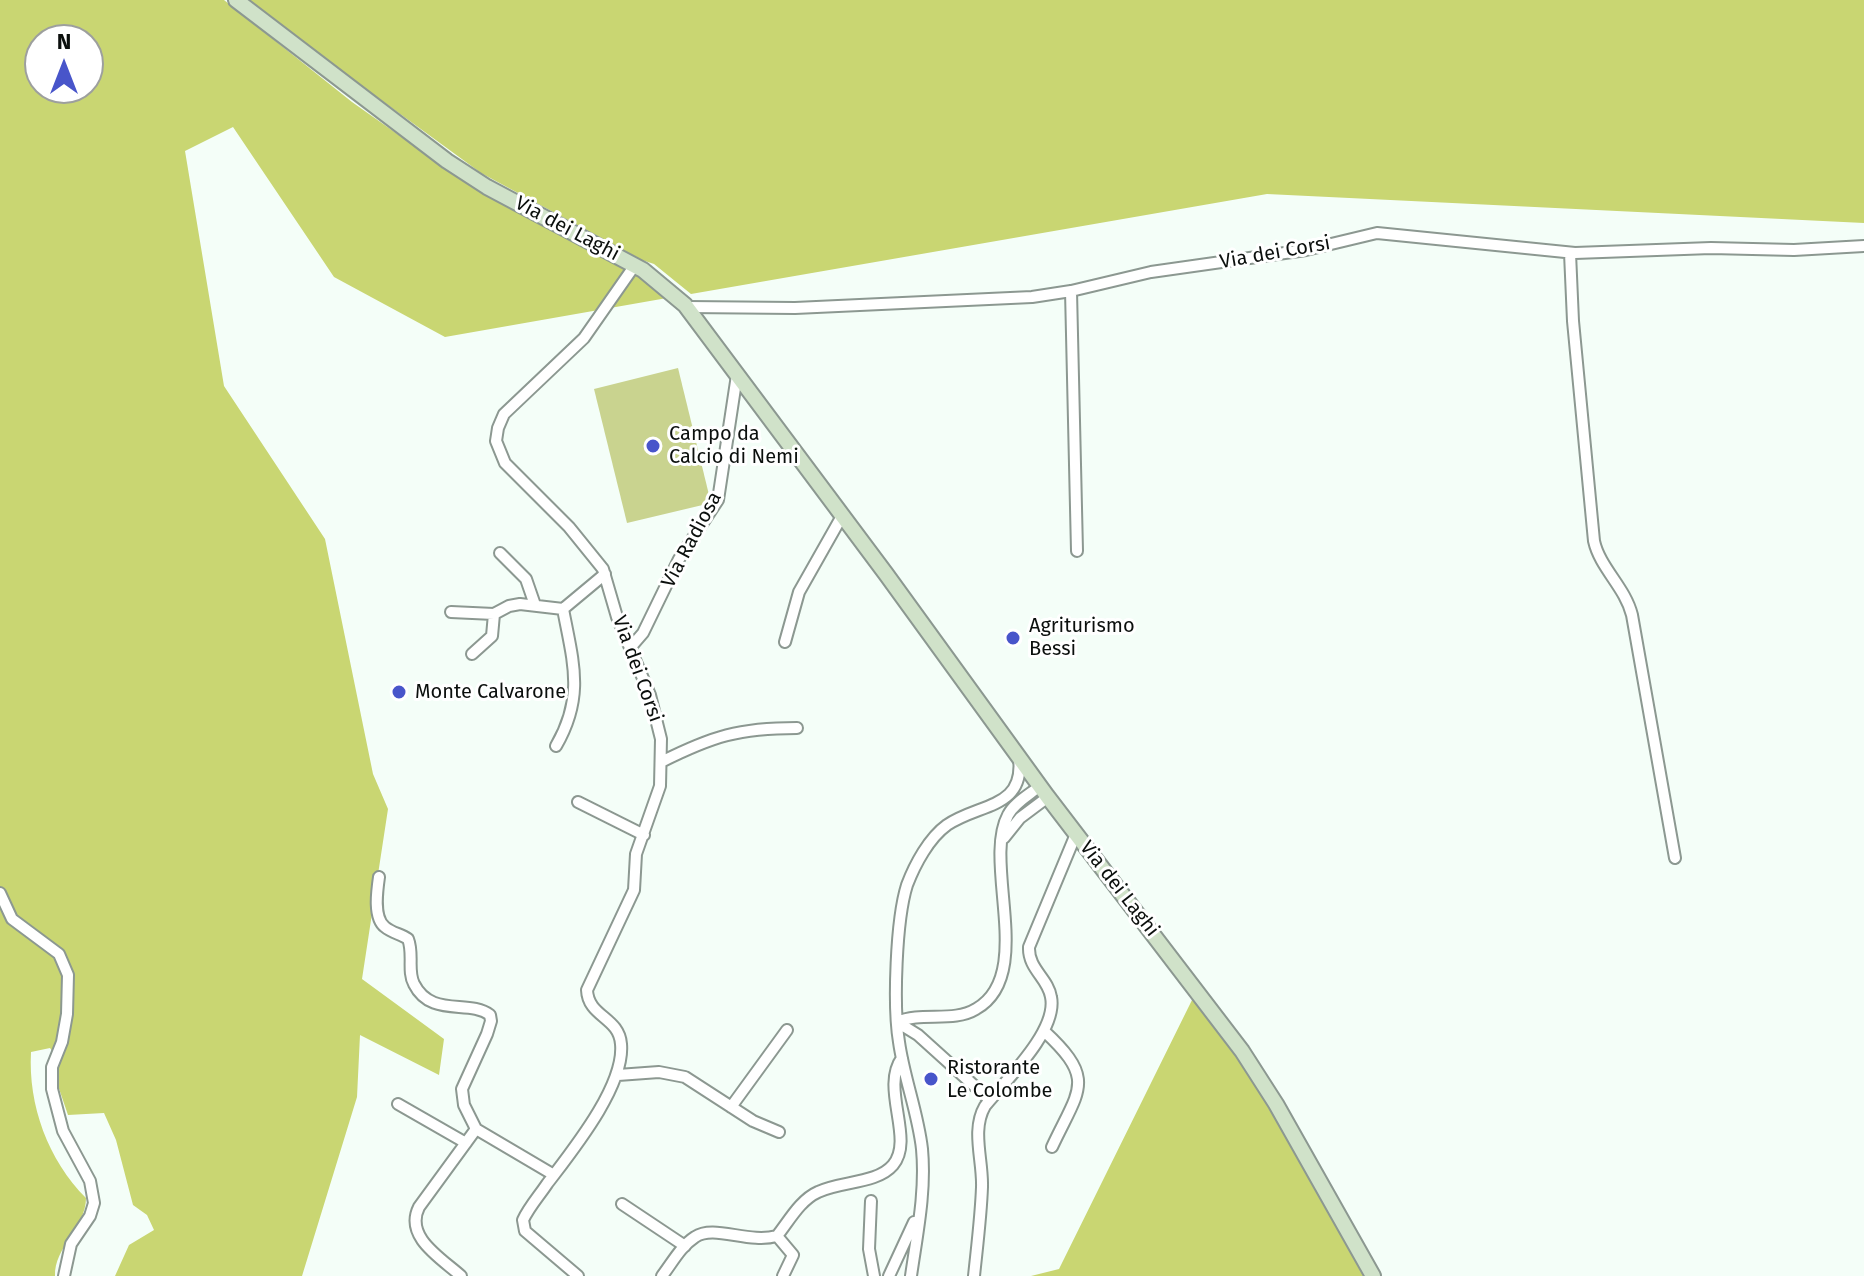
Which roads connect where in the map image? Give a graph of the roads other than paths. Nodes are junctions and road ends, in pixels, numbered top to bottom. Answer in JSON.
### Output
{"nodes":[{"id":1,"x":236,"y":0,"type":"edge"},
{"id":2,"x":1864,"y":246,"type":"edge"},
{"id":3,"x":1570,"y":253,"type":"junction"},
{"id":4,"x":635,"y":265,"type":"junction"},
{"id":5,"x":1071,"y":291,"type":"junction"},
{"id":6,"x":687,"y":307,"type":"junction"},
{"id":7,"x":737,"y":375,"type":"junction"},
{"id":8,"x":842,"y":516,"type":"junction"},
{"id":9,"x":1077,"y":551,"type":"dead end"},
{"id":10,"x":500,"y":553,"type":"dead end"},
{"id":11,"x":605,"y":574,"type":"junction"},
{"id":12,"x":535,"y":605,"type":"junction"},
{"id":13,"x":563,"y":609,"type":"junction"},
{"id":14,"x":451,"y":612,"type":"dead end"},
{"id":15,"x":494,"y":614,"type":"junction"},
{"id":16,"x":785,"y":642,"type":"dead end"},
{"id":17,"x":630,"y":648,"type":"junction"},
{"id":18,"x":472,"y":654,"type":"dead end"},
{"id":19,"x":797,"y":728,"type":"dead end"},
{"id":20,"x":556,"y":746,"type":"dead end"},
{"id":21,"x":1019,"y":757,"type":"junction"},
{"id":22,"x":661,"y":762,"type":"junction"},
{"id":23,"x":1041,"y":788,"type":"junction"},
{"id":24,"x":1010,"y":797,"type":"junction"},
{"id":25,"x":578,"y":802,"type":"dead end"},
{"id":26,"x":1076,"y":834,"type":"junction"},
{"id":27,"x":644,"y":835,"type":"junction"},
{"id":28,"x":1675,"y":858,"type":"dead end"},
{"id":29,"x":379,"y":877,"type":"dead end"},
{"id":30,"x":0,"y":893,"type":"edge"},
{"id":31,"x":897,"y":1022,"type":"junction"},
{"id":32,"x":787,"y":1030,"type":"dead end"},
{"id":33,"x":1044,"y":1031,"type":"junction"},
{"id":34,"x":902,"y":1058,"type":"junction"},
{"id":35,"x":618,"y":1075,"type":"junction"},
{"id":36,"x":990,"y":1100,"type":"junction"},
{"id":37,"x":398,"y":1104,"type":"dead end"},
{"id":38,"x":731,"y":1107,"type":"junction"},
{"id":39,"x":476,"y":1129,"type":"junction"},
{"id":40,"x":779,"y":1132,"type":"dead end"},
{"id":41,"x":466,"y":1143,"type":"junction"},
{"id":42,"x":1052,"y":1147,"type":"dead end"},
{"id":43,"x":554,"y":1175,"type":"junction"},
{"id":44,"x":871,"y":1201,"type":"dead end"},
{"id":45,"x":622,"y":1204,"type":"dead end"},
{"id":46,"x":921,"y":1206,"type":"junction"},
{"id":47,"x":777,"y":1236,"type":"junction"},
{"id":48,"x":685,"y":1246,"type":"junction"},
{"id":49,"x":874,"y":1271,"type":"edge"},
{"id":50,"x":891,"y":1272,"type":"edge"},
{"id":51,"x":64,"y":1276,"type":"edge"},
{"id":52,"x":461,"y":1276,"type":"edge"},
{"id":53,"x":578,"y":1276,"type":"edge"},
{"id":54,"x":662,"y":1276,"type":"edge"},
{"id":55,"x":783,"y":1276,"type":"edge"},
{"id":56,"x":911,"y":1276,"type":"edge"},
{"id":57,"x":974,"y":1276,"type":"edge"},
{"id":58,"x":1373,"y":1276,"type":"edge"}],
"edges":[{"from":1,"to":4,"type":"main road","name":"Via dei Laghi"},
{"from":2,"to":3,"type":"street","name":"Via dei Corsi"},
{"from":3,"to":5,"type":"street","name":"Via dei Corsi"},
{"from":3,"to":28,"type":"street"},
{"from":4,"to":6,"type":"main road","name":"Via dei Laghi"},
{"from":4,"to":11,"type":"street","name":"Via dei Corsi"},
{"from":5,"to":6,"type":"street","name":"Via dei Corsi"},
{"from":5,"to":9,"type":"street"},
{"from":6,"to":7,"type":"main road","name":"Via dei Laghi"},
{"from":7,"to":8,"type":"main road","name":"Via dei Laghi"},
{"from":7,"to":17,"type":"street","name":"Via Radiosa"},
{"from":8,"to":16,"type":"street"},
{"from":8,"to":21,"type":"main road","name":"Via dei Laghi"},
{"from":10,"to":12,"type":"street"},
{"from":11,"to":13,"type":"street"},
{"from":11,"to":17,"type":"street","name":"Via dei Corsi"},
{"from":12,"to":13,"type":"street"},
{"from":12,"to":15,"type":"street"},
{"from":13,"to":20,"type":"street"},
{"from":14,"to":15,"type":"street"},
{"from":15,"to":18,"type":"street"},
{"from":17,"to":22,"type":"street","name":"Via dei Corsi"},
{"from":19,"to":22,"type":"street"},
{"from":21,"to":23,"type":"main road","name":"Via dei Laghi"},
{"from":21,"to":24,"type":"street"},
{"from":22,"to":27,"type":"street","name":"Via dei Corsi"},
{"from":23,"to":24,"type":"street"},
{"from":23,"to":26,"type":"main road","name":"Via dei Laghi"},
{"from":23,"to":31,"type":"street"},
{"from":24,"to":31,"type":"street"},
{"from":25,"to":27,"type":"street"},
{"from":26,"to":33,"type":"street"},
{"from":26,"to":58,"type":"main road","name":"Via dei Laghi"},
{"from":27,"to":35,"type":"street","name":"Via dei Corsi"},
{"from":29,"to":39,"type":"street"},
{"from":30,"to":51,"type":"street"},
{"from":31,"to":34,"type":"street"},
{"from":31,"to":36,"type":"street"},
{"from":32,"to":38,"type":"street"},
{"from":33,"to":36,"type":"street"},
{"from":33,"to":42,"type":"street"},
{"from":34,"to":46,"type":"street"},
{"from":34,"to":47,"type":"street"},
{"from":35,"to":38,"type":"street"},
{"from":35,"to":43,"type":"street","name":"Via dei Corsi"},
{"from":36,"to":57,"type":"street"},
{"from":37,"to":41,"type":"street"},
{"from":38,"to":40,"type":"street"},
{"from":39,"to":41,"type":"street"},
{"from":39,"to":43,"type":"street"},
{"from":41,"to":52,"type":"street"},
{"from":43,"to":53,"type":"street","name":"Via dei Corsi"},
{"from":44,"to":49,"type":"street"},
{"from":45,"to":48,"type":"street"},
{"from":46,"to":50,"type":"street"},
{"from":46,"to":56,"type":"street"},
{"from":47,"to":48,"type":"street"},
{"from":47,"to":55,"type":"street"},
{"from":48,"to":54,"type":"street"},
{"from":49,"to":50,"type":"street"}]}
